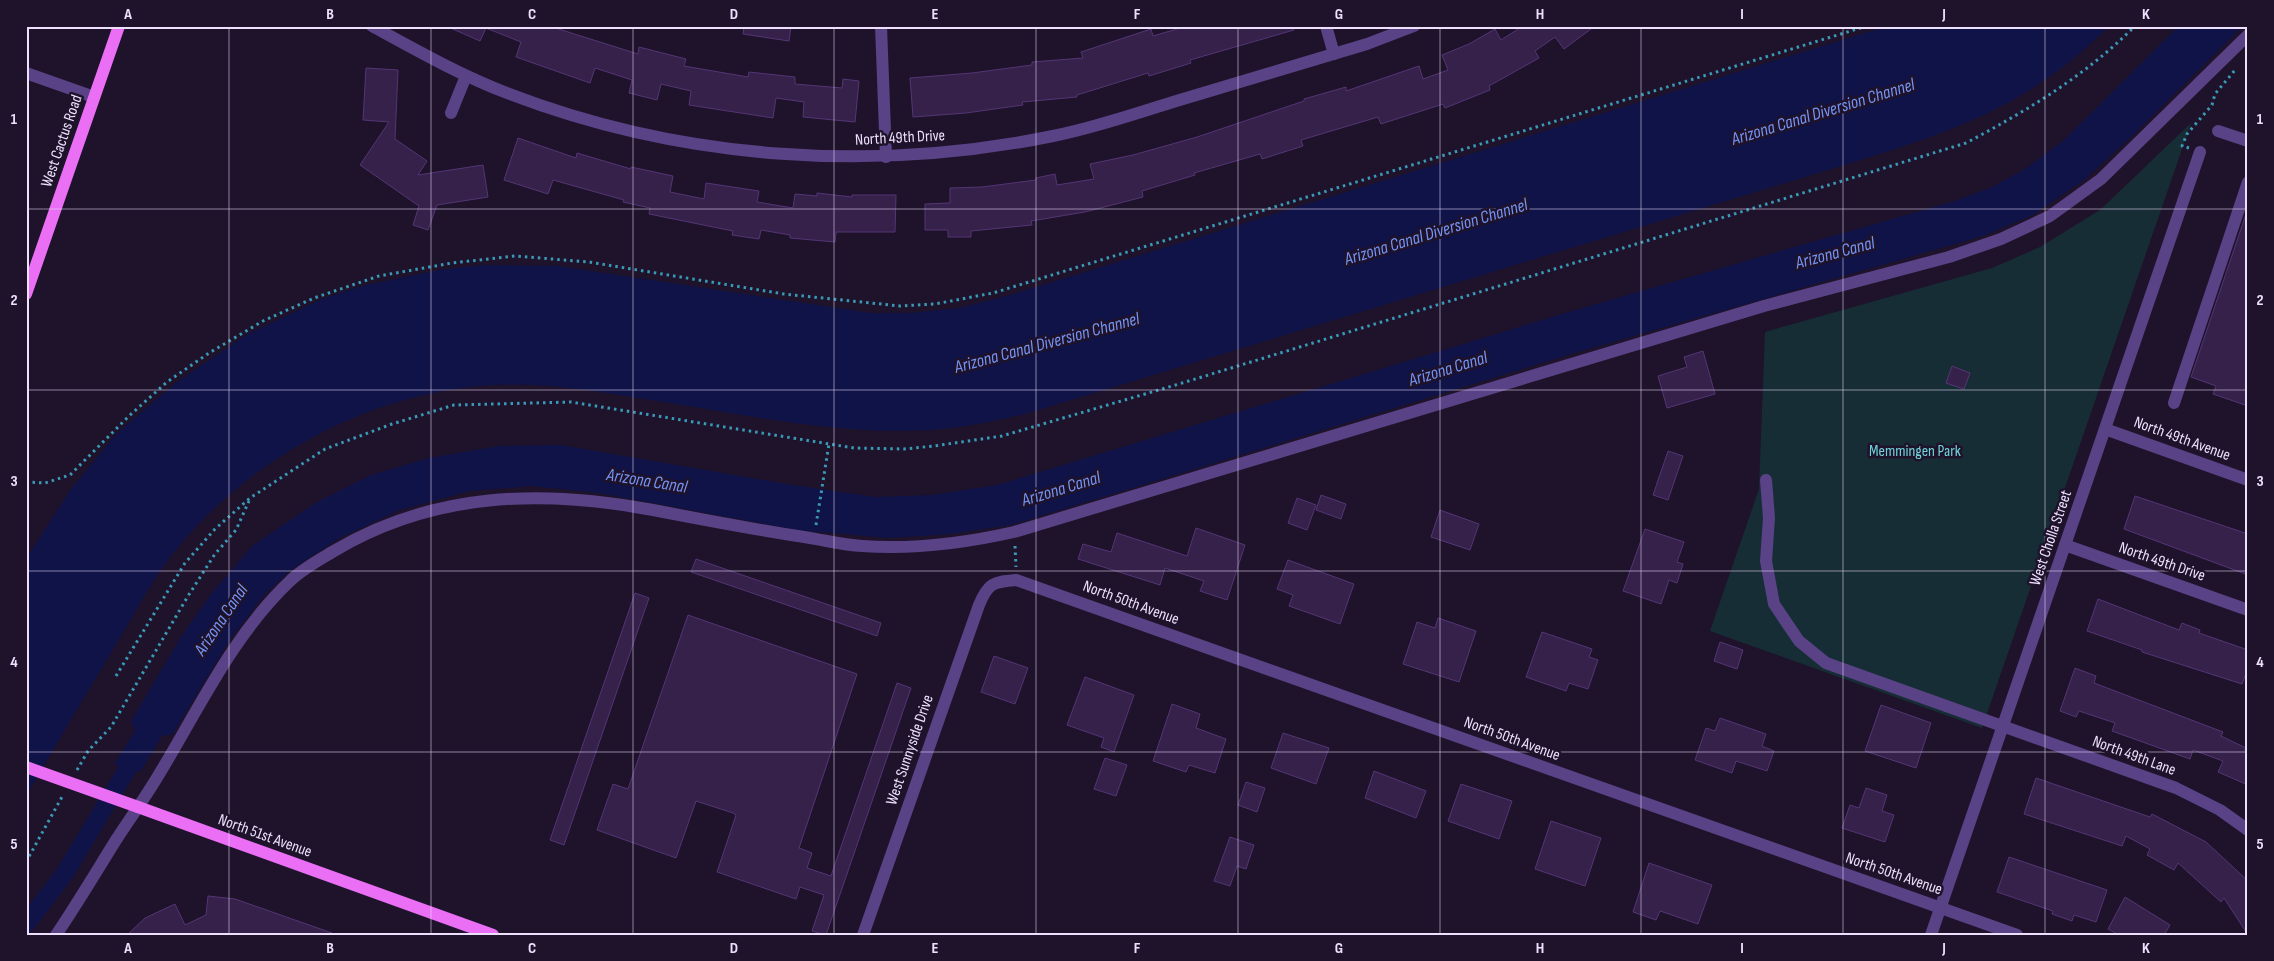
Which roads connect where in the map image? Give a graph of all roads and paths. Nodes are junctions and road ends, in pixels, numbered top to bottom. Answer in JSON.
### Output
{"nodes":[{"id":1,"x":119,"y":26,"type":"edge"},
{"id":2,"x":372,"y":26,"type":"edge"},
{"id":3,"x":881,"y":26,"type":"edge"},
{"id":4,"x":1326,"y":26,"type":"edge"},
{"id":5,"x":1414,"y":26,"type":"edge"},
{"id":6,"x":1867,"y":26,"type":"edge"},
{"id":7,"x":2135,"y":26,"type":"edge"},
{"id":8,"x":2248,"y":35,"type":"edge"},
{"id":9,"x":1334,"y":54,"type":"junction"},
{"id":10,"x":2239,"y":63,"type":"dead end"},
{"id":11,"x":26,"y":73,"type":"edge"},
{"id":12,"x":466,"y":76,"type":"junction"},
{"id":13,"x":94,"y":97,"type":"junction"},
{"id":14,"x":451,"y":112,"type":"dead end"},
{"id":15,"x":2218,"y":131,"type":"dead end"},
{"id":16,"x":2248,"y":141,"type":"edge"},
{"id":17,"x":2200,"y":152,"type":"joint"},
{"id":18,"x":886,"y":157,"type":"junction"},
{"id":19,"x":2248,"y":182,"type":"edge"},
{"id":20,"x":26,"y":294,"type":"edge"},
{"id":21,"x":2174,"y":403,"type":"dead end"},
{"id":22,"x":2105,"y":429,"type":"junction"},
{"id":23,"x":829,"y":444,"type":"junction"},
{"id":24,"x":1766,"y":480,"type":"dead end"},
{"id":25,"x":2248,"y":480,"type":"edge"},
{"id":26,"x":26,"y":482,"type":"edge"},
{"id":27,"x":250,"y":498,"type":"junction"},
{"id":28,"x":1014,"y":532,"type":"junction"},
{"id":29,"x":814,"y":538,"type":"junction"},
{"id":30,"x":2065,"y":545,"type":"junction"},
{"id":31,"x":1016,"y":580,"type":"junction"},
{"id":32,"x":996,"y":581,"type":"joint"},
{"id":33,"x":2248,"y":610,"type":"edge"},
{"id":34,"x":116,"y":676,"type":"dead end"},
{"id":35,"x":2004,"y":727,"type":"junction"},
{"id":36,"x":26,"y":767,"type":"edge"},
{"id":37,"x":74,"y":776,"type":"dead end"},
{"id":38,"x":64,"y":793,"type":"dead end"},
{"id":39,"x":138,"y":807,"type":"junction"},
{"id":40,"x":2248,"y":830,"type":"edge"},
{"id":41,"x":26,"y":862,"type":"edge"},
{"id":42,"x":1940,"y":908,"type":"junction"},
{"id":43,"x":56,"y":935,"type":"edge"},
{"id":44,"x":494,"y":935,"type":"edge"},
{"id":45,"x":863,"y":935,"type":"edge"},
{"id":46,"x":1931,"y":935,"type":"edge"},
{"id":47,"x":2017,"y":935,"type":"edge"}],
"edges":[{"from":1,"to":13,"type":"main road","name":"West Cactus Road"},
{"from":2,"to":12,"type":"street","name":"North 49th Drive"},
{"from":3,"to":18,"type":"street"},
{"from":4,"to":9,"type":"street"},
{"from":5,"to":9,"type":"street","name":"North 49th Drive"},
{"from":6,"to":26,"type":"path"},
{"from":7,"to":23,"type":"path"},
{"from":8,"to":28,"type":"street"},
{"from":9,"to":18,"type":"street","name":"North 49th Drive"},
{"from":10,"to":17,"type":"path"},
{"from":11,"to":13,"type":"street"},
{"from":12,"to":14,"type":"street"},
{"from":12,"to":18,"type":"street","name":"North 49th Drive"},
{"from":13,"to":20,"type":"main road","name":"West Cactus Road"},
{"from":15,"to":16,"type":"street"},
{"from":17,"to":22,"type":"street","name":"West Cholla Street"},
{"from":19,"to":21,"type":"street"},
{"from":22,"to":25,"type":"street","name":"North 49th Avenue"},
{"from":22,"to":30,"type":"street","name":"West Cholla Street"},
{"from":23,"to":27,"type":"path"},
{"from":23,"to":29,"type":"path"},
{"from":24,"to":35,"type":"street","name":"North 49th Lane"},
{"from":27,"to":34,"type":"path"},
{"from":27,"to":37,"type":"path"},
{"from":28,"to":29,"type":"street"},
{"from":28,"to":31,"type":"path"},
{"from":29,"to":39,"type":"street"},
{"from":30,"to":33,"type":"street","name":"North 49th Drive"},
{"from":30,"to":35,"type":"street","name":"West Cholla Street"},
{"from":31,"to":32,"type":"street","name":"North 50th Avenue"},
{"from":31,"to":42,"type":"street","name":"North 50th Avenue"},
{"from":32,"to":45,"type":"street","name":"West Sunnyside Drive"},
{"from":35,"to":40,"type":"street","name":"North 49th Lane"},
{"from":35,"to":42,"type":"street","name":"West Cholla Street"},
{"from":36,"to":39,"type":"main road","name":"North 51st Avenue","bridge":true},
{"from":38,"to":41,"type":"path"},
{"from":39,"to":43,"type":"street"},
{"from":39,"to":44,"type":"main road","name":"North 51st Avenue"},
{"from":42,"to":46,"type":"street","name":"West Cholla Street"},
{"from":42,"to":47,"type":"street","name":"North 50th Avenue"}]}
